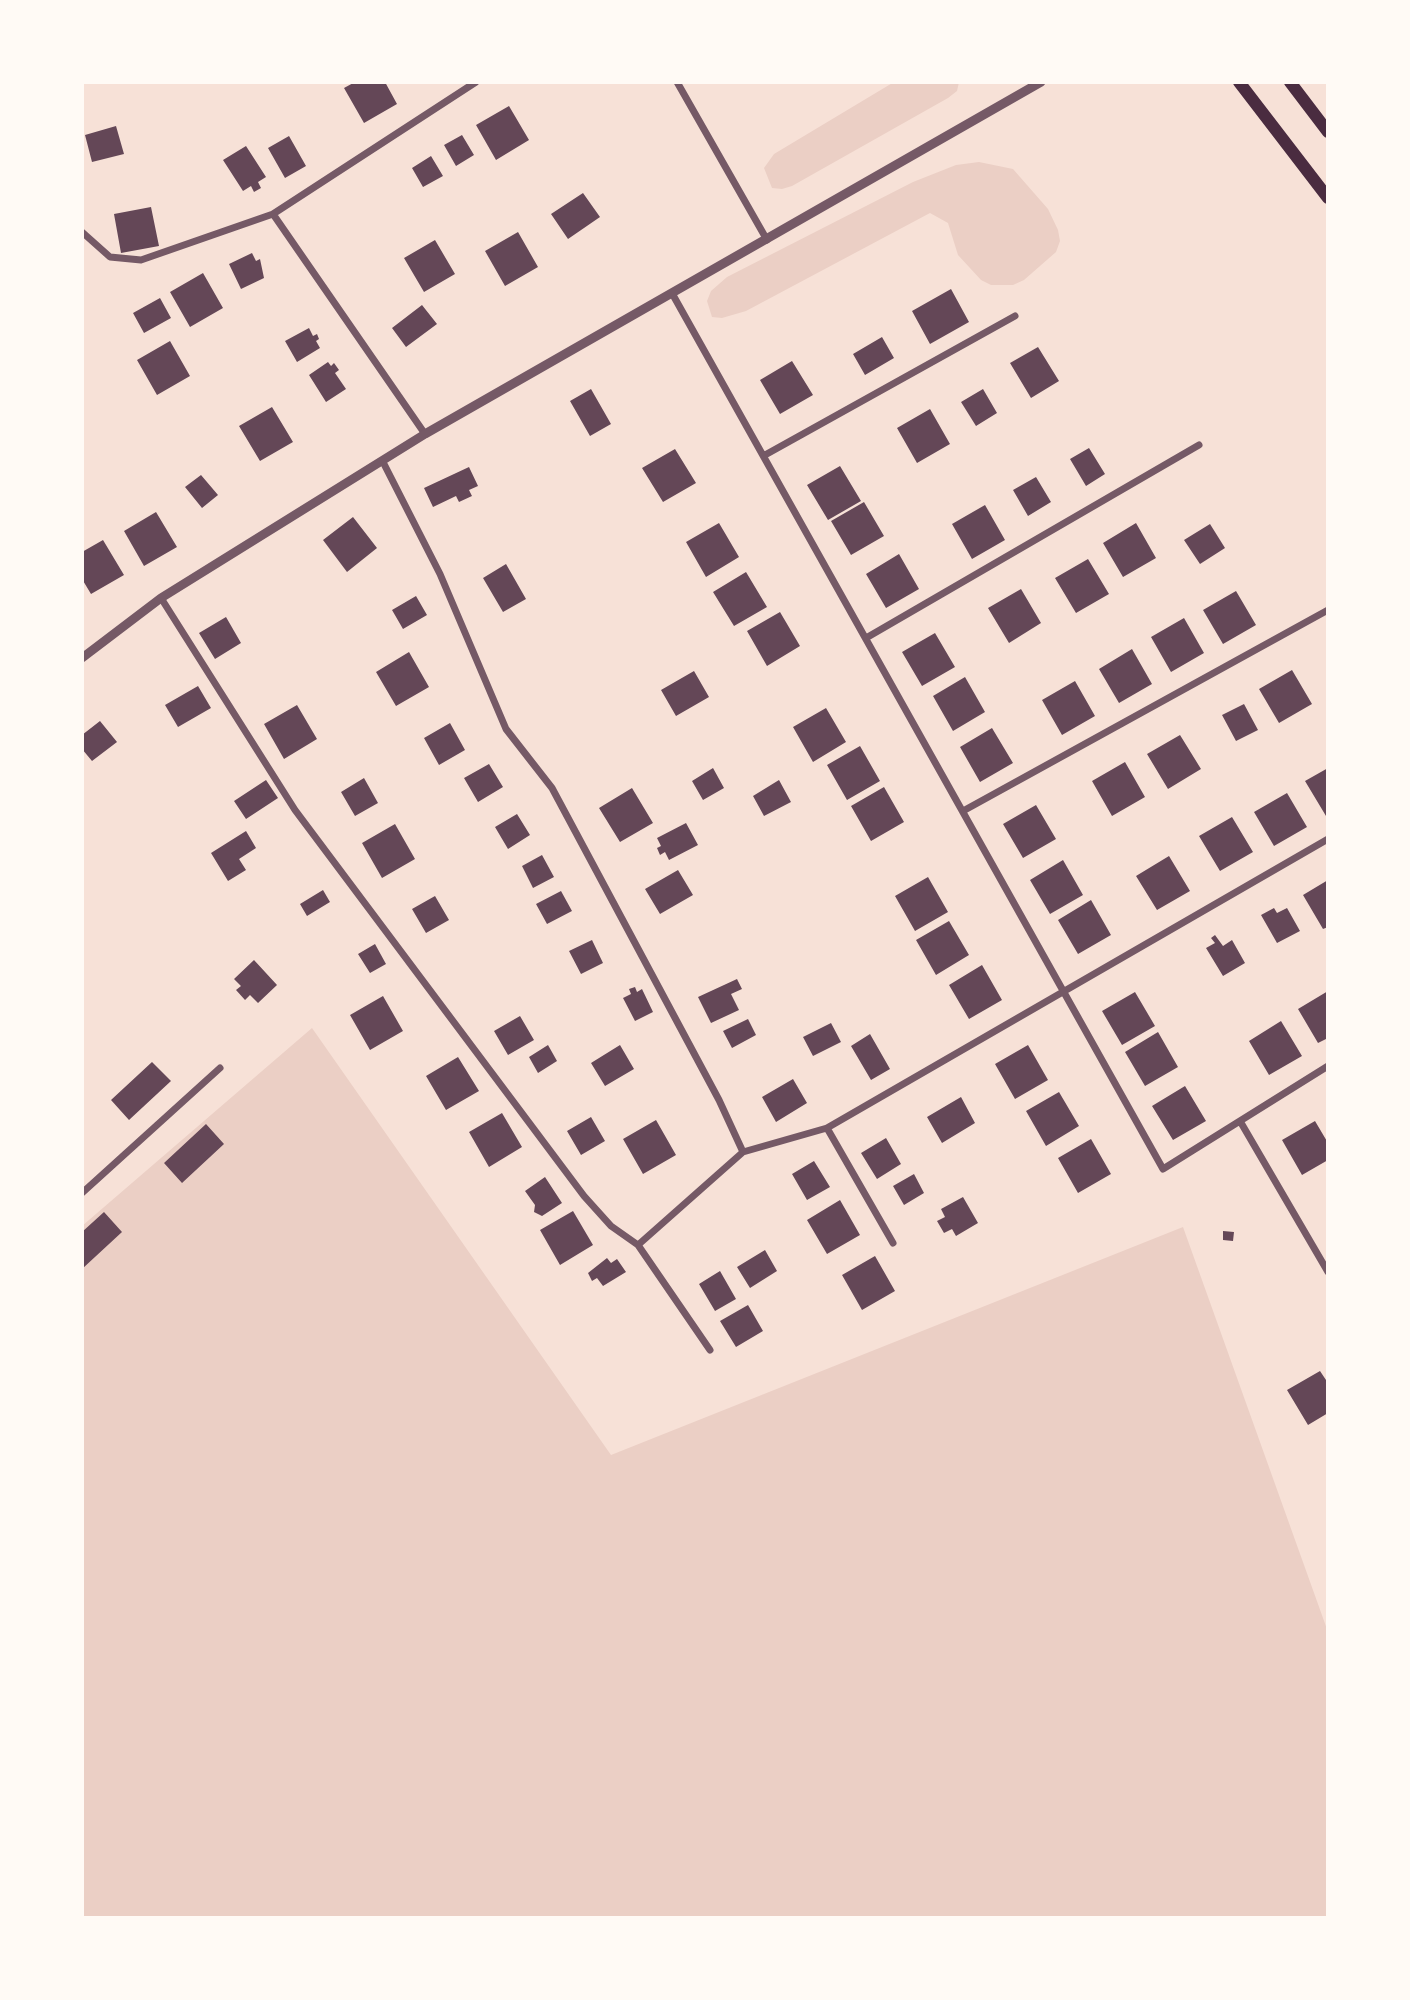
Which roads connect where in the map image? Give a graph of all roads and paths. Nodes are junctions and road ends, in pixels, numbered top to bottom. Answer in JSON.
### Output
{"nodes":[{"id":1,"x":476,"y":82,"type":"edge"},
{"id":2,"x":677,"y":82,"type":"edge"},
{"id":3,"x":1041,"y":82,"type":"edge"},
{"id":4,"x":1239,"y":82,"type":"edge"},
{"id":5,"x":1290,"y":82,"type":"edge"},
{"id":6,"x":1328,"y":132,"type":"edge"},
{"id":7,"x":1328,"y":198,"type":"edge"},
{"id":8,"x":273,"y":214,"type":"junction"},
{"id":9,"x":82,"y":232,"type":"edge"},
{"id":10,"x":767,"y":240,"type":"junction"},
{"id":11,"x":673,"y":295,"type":"junction"},
{"id":12,"x":1015,"y":316,"type":"dead end"},
{"id":13,"x":425,"y":434,"type":"junction"},
{"id":14,"x":1199,"y":445,"type":"dead end"},
{"id":15,"x":765,"y":455,"type":"junction"},
{"id":16,"x":383,"y":462,"type":"junction"},
{"id":17,"x":161,"y":598,"type":"junction"},
{"id":18,"x":1328,"y":610,"type":"edge"},
{"id":19,"x":866,"y":638,"type":"junction"},
{"id":20,"x":82,"y":658,"type":"edge"},
{"id":21,"x":963,"y":811,"type":"junction"},
{"id":22,"x":1328,"y":839,"type":"edge"},
{"id":23,"x":1065,"y":992,"type":"junction"},
{"id":24,"x":1328,"y":1066,"type":"edge"},
{"id":25,"x":220,"y":1068,"type":"dead end"},
{"id":26,"x":1240,"y":1121,"type":"junction"},
{"id":27,"x":827,"y":1128,"type":"junction"},
{"id":28,"x":743,"y":1152,"type":"junction"},
{"id":29,"x":82,"y":1193,"type":"edge"},
{"id":30,"x":893,"y":1243,"type":"dead end"},
{"id":31,"x":638,"y":1245,"type":"junction"},
{"id":32,"x":1328,"y":1272,"type":"edge"},
{"id":33,"x":710,"y":1350,"type":"dead end"}],
"edges":[{"from":1,"to":8,"type":"street"},
{"from":2,"to":10,"type":"street"},
{"from":3,"to":10,"type":"street"},
{"from":4,"to":7,"type":"highway"},
{"from":5,"to":6,"type":"highway"},
{"from":8,"to":9,"type":"street"},
{"from":8,"to":13,"type":"street"},
{"from":10,"to":11,"type":"street"},
{"from":11,"to":13,"type":"street"},
{"from":11,"to":15,"type":"street"},
{"from":12,"to":15,"type":"street"},
{"from":13,"to":16,"type":"street"},
{"from":14,"to":19,"type":"street"},
{"from":15,"to":19,"type":"street"},
{"from":16,"to":17,"type":"street"},
{"from":16,"to":28,"type":"street"},
{"from":17,"to":20,"type":"street"},
{"from":17,"to":31,"type":"street"},
{"from":18,"to":21,"type":"street"},
{"from":19,"to":21,"type":"street"},
{"from":21,"to":23,"type":"street"},
{"from":22,"to":23,"type":"street"},
{"from":23,"to":26,"type":"street"},
{"from":23,"to":27,"type":"street"},
{"from":24,"to":26,"type":"street"},
{"from":25,"to":29,"type":"street"},
{"from":26,"to":32,"type":"street"},
{"from":27,"to":28,"type":"street"},
{"from":27,"to":30,"type":"street"},
{"from":28,"to":31,"type":"street"},
{"from":31,"to":33,"type":"street"}]}
